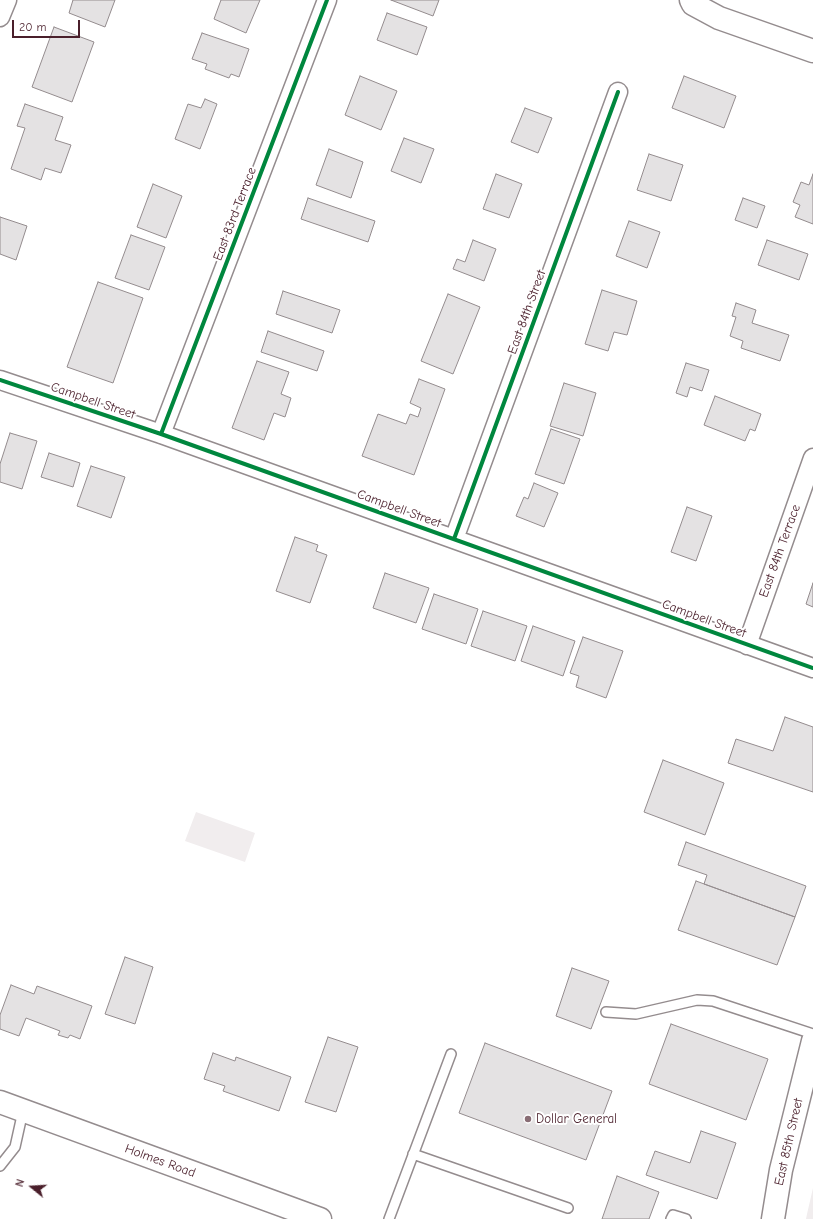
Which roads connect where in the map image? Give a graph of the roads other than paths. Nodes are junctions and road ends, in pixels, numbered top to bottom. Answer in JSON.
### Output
{"nodes":[{"id":1,"x":6,"y":0,"type":"edge"},
{"id":2,"x":327,"y":0,"type":"edge"},
{"id":3,"x":691,"y":0,"type":"edge"},
{"id":4,"x":0,"y":17,"type":"edge"},
{"id":5,"x":813,"y":52,"type":"edge"},
{"id":6,"x":618,"y":92,"type":"dead end"},
{"id":7,"x":0,"y":380,"type":"edge"},
{"id":8,"x":161,"y":434,"type":"junction"},
{"id":9,"x":813,"y":458,"type":"edge"},
{"id":10,"x":454,"y":539,"type":"junction"},
{"id":11,"x":747,"y":645,"type":"junction"},
{"id":12,"x":813,"y":668,"type":"edge"},
{"id":13,"x":606,"y":1012,"type":"dead end"},
{"id":14,"x":813,"y":1034,"type":"edge"},
{"id":15,"x":813,"y":1041,"type":"edge"},
{"id":16,"x":451,"y":1054,"type":"dead end"},
{"id":17,"x":0,"y":1102,"type":"edge"},
{"id":18,"x":23,"y":1111,"type":"junction"},
{"id":19,"x":413,"y":1154,"type":"junction"},
{"id":20,"x":0,"y":1166,"type":"edge"},
{"id":21,"x":568,"y":1208,"type":"dead end"},
{"id":22,"x":320,"y":1219,"type":"edge"},
{"id":23,"x":389,"y":1219,"type":"edge"},
{"id":24,"x":671,"y":1219,"type":"edge"},
{"id":25,"x":686,"y":1219,"type":"edge"},
{"id":26,"x":772,"y":1219,"type":"edge"}],
"edges":[{"from":1,"to":4,"type":"street"},
{"from":2,"to":8,"type":"street","name":"East 83rd Terrace"},
{"from":3,"to":5,"type":"main road"},
{"from":6,"to":10,"type":"street","name":"East 84th Street"},
{"from":7,"to":8,"type":"street","name":"Campbell Street"},
{"from":8,"to":10,"type":"street","name":"Campbell Street"},
{"from":9,"to":11,"type":"street","name":"East 84th Terrace"},
{"from":10,"to":11,"type":"street","name":"Campbell Street"},
{"from":11,"to":12,"type":"street","name":"Campbell Street"},
{"from":13,"to":14,"type":"lane"},
{"from":15,"to":26,"type":"main road","name":"East 85th Street"},
{"from":16,"to":19,"type":"lane"},
{"from":17,"to":18,"type":"main road","name":"Holmes Road"},
{"from":18,"to":20,"type":"lane"},
{"from":18,"to":22,"type":"main road","name":"Holmes Road"},
{"from":19,"to":21,"type":"lane"},
{"from":19,"to":23,"type":"lane"},
{"from":24,"to":25,"type":"lane"}]}
